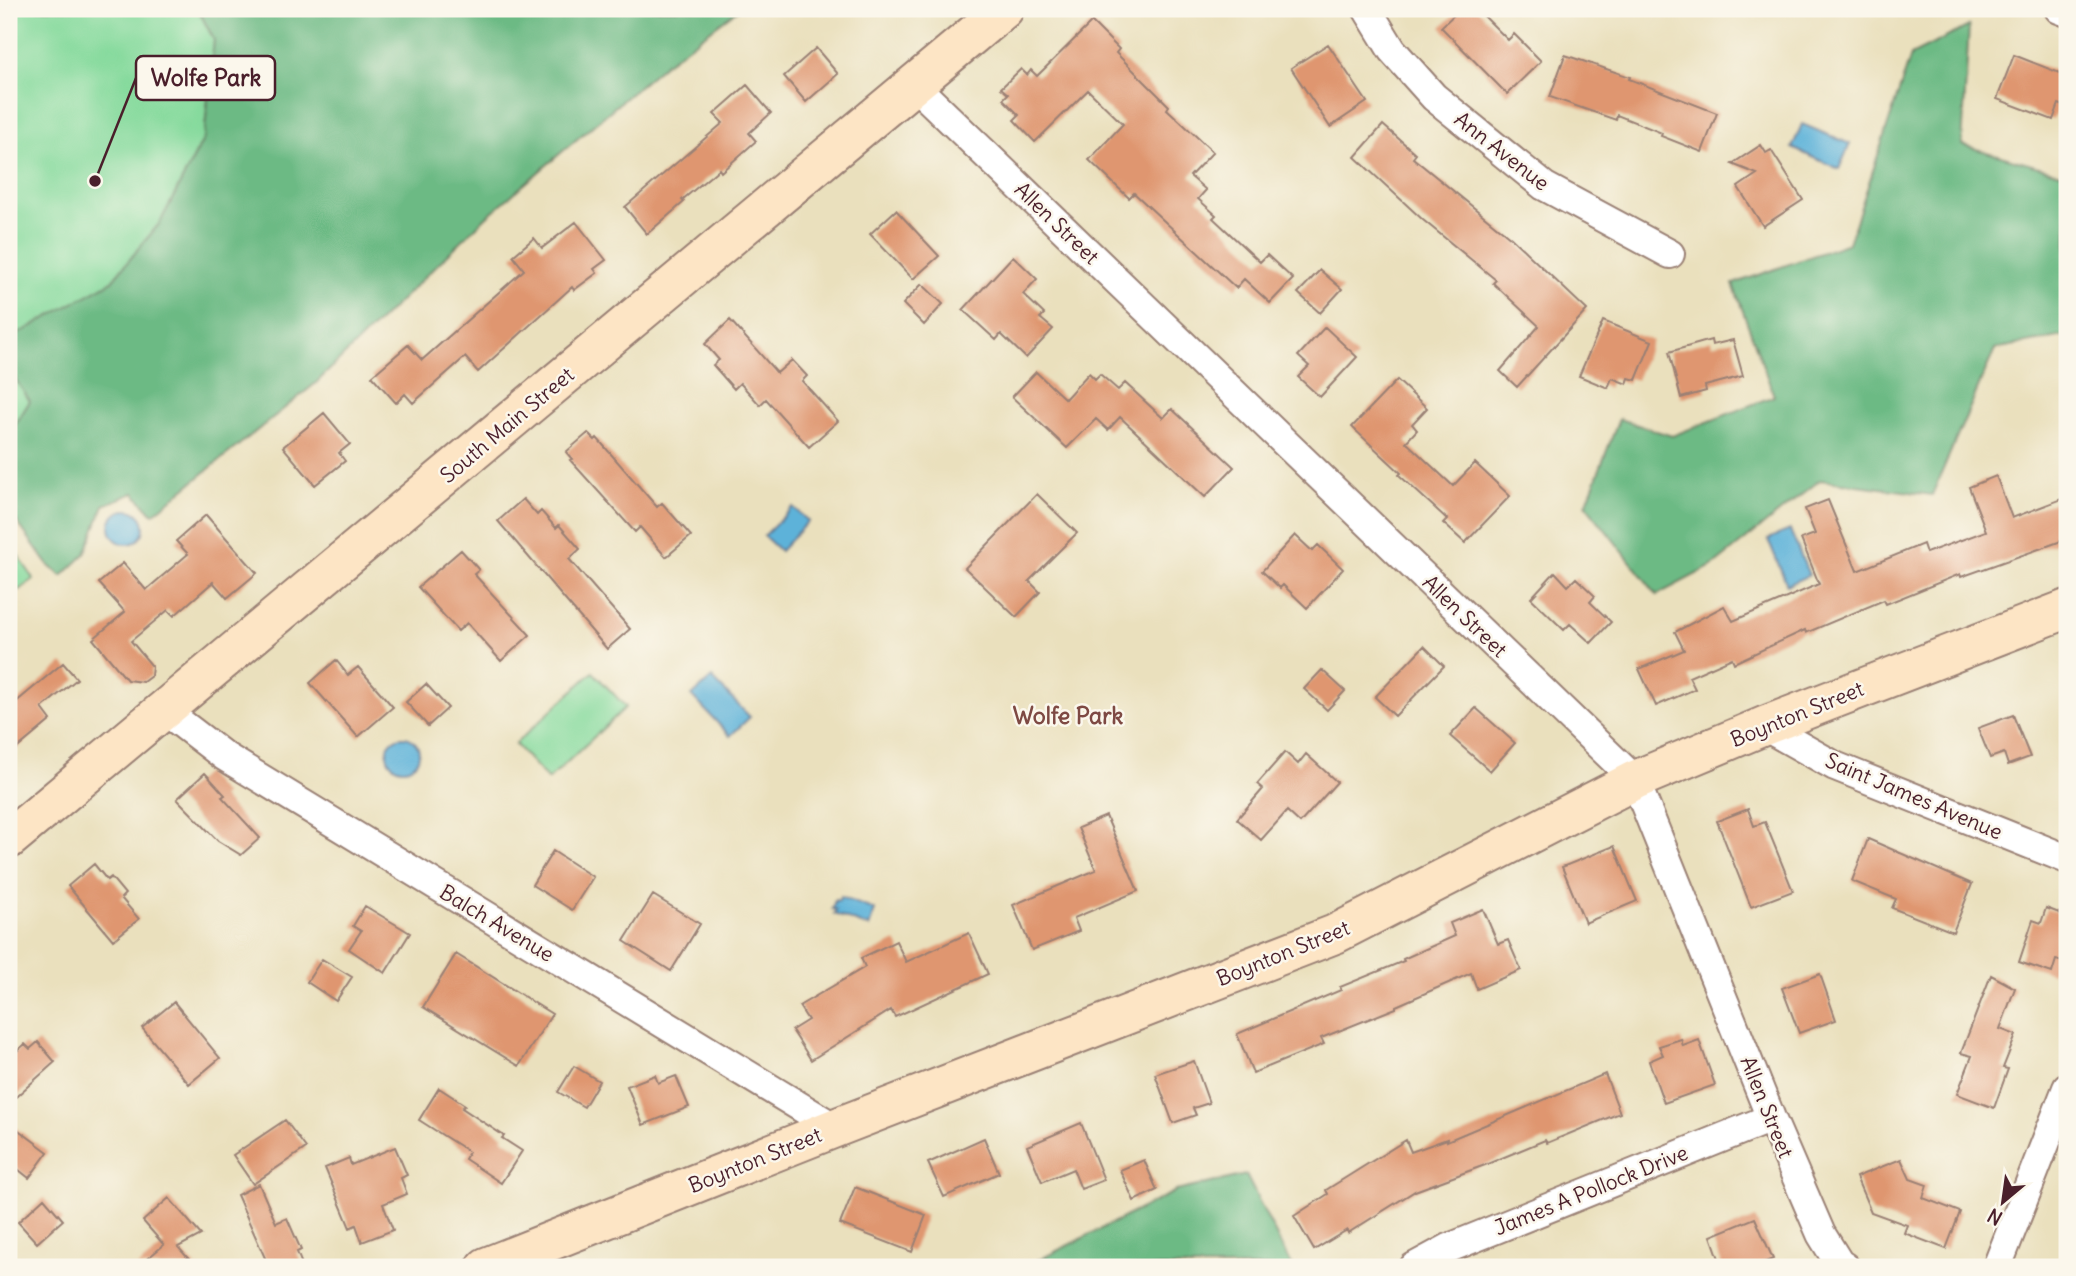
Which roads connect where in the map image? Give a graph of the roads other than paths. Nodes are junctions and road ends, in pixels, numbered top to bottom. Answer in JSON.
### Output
{"nodes":[{"id":1,"x":1004,"y":9,"type":"edge"},
{"id":2,"x":1367,"y":9,"type":"edge"},
{"id":3,"x":2059,"y":9,"type":"edge"},
{"id":4,"x":2067,"y":12,"type":"edge"},
{"id":5,"x":912,"y":84,"type":"junction"},
{"id":6,"x":1670,"y":254,"type":"dead end"},
{"id":7,"x":2067,"y":609,"type":"edge"},
{"id":8,"x":164,"y":710,"type":"junction"},
{"id":9,"x":1764,"y":726,"type":"junction"},
{"id":10,"x":1635,"y":780,"type":"junction"},
{"id":11,"x":9,"y":839,"type":"edge"},
{"id":12,"x":2067,"y":859,"type":"edge"},
{"id":13,"x":2067,"y":1088,"type":"edge"},
{"id":14,"x":1771,"y":1118,"type":"junction"},
{"id":15,"x":835,"y":1128,"type":"junction"},
{"id":16,"x":486,"y":1267,"type":"edge"},
{"id":17,"x":1414,"y":1267,"type":"edge"},
{"id":18,"x":1845,"y":1267,"type":"edge"},
{"id":19,"x":1997,"y":1267,"type":"edge"}],
"edges":[{"from":1,"to":5,"type":"street","name":"South Main Street"},
{"from":2,"to":6,"type":"street","name":"Ann Avenue"},
{"from":3,"to":4,"type":"street"},
{"from":5,"to":8,"type":"street","name":"South Main Street"},
{"from":5,"to":10,"type":"street","name":"Allen Street"},
{"from":7,"to":9,"type":"street","name":"Boynton Street"},
{"from":8,"to":11,"type":"street","name":"South Main Street"},
{"from":8,"to":15,"type":"street","name":"Balch Avenue"},
{"from":9,"to":10,"type":"street","name":"Boynton Street"},
{"from":9,"to":12,"type":"street","name":"Saint James Avenue"},
{"from":10,"to":14,"type":"street","name":"Allen Street"},
{"from":10,"to":15,"type":"street","name":"Boynton Street"},
{"from":13,"to":19,"type":"street"},
{"from":14,"to":17,"type":"street","name":"James A Pollock Drive"},
{"from":14,"to":18,"type":"street","name":"Allen Street"},
{"from":15,"to":16,"type":"street","name":"Boynton Street"}]}
